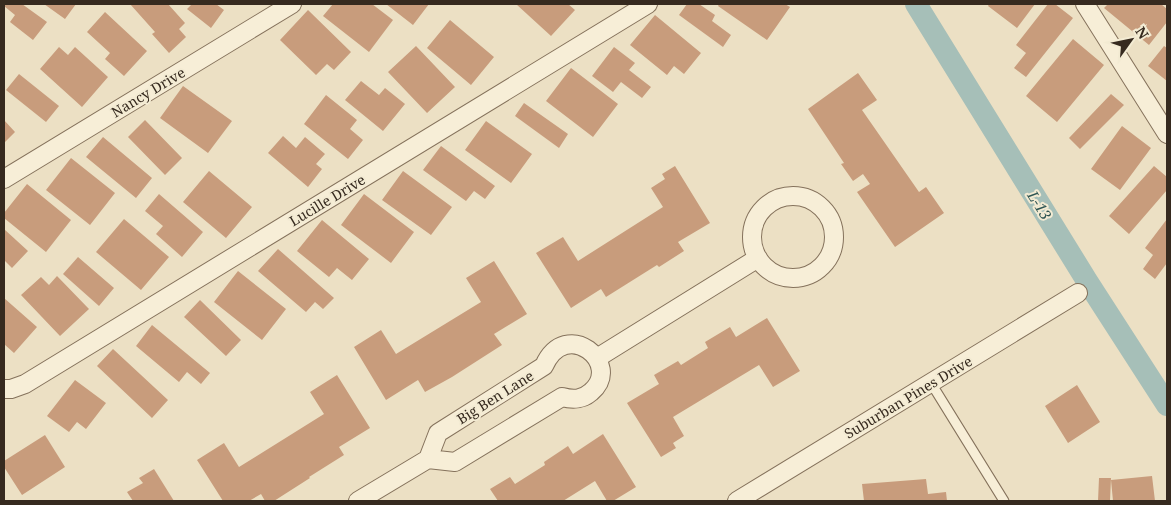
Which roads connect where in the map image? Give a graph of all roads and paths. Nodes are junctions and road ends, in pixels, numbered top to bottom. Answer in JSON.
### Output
{"nodes":[{"id":1,"x":292,"y":4,"type":"edge"},
{"id":2,"x":648,"y":4,"type":"edge"},
{"id":3,"x":1085,"y":4,"type":"edge"},
{"id":4,"x":1167,"y":134,"type":"edge"},
{"id":5,"x":4,"y":179,"type":"edge"},
{"id":6,"x":758,"y":258,"type":"junction"},
{"id":7,"x":1078,"y":293,"type":"dead end"},
{"id":8,"x":597,"y":358,"type":"junction"},
{"id":9,"x":931,"y":383,"type":"junction"},
{"id":10,"x":4,"y":389,"type":"edge"},
{"id":11,"x":428,"y":459,"type":"junction"},
{"id":12,"x":358,"y":501,"type":"edge"},
{"id":13,"x":737,"y":501,"type":"edge"},
{"id":14,"x":1004,"y":501,"type":"edge"}],
"edges":[{"from":1,"to":5,"type":"street","name":"Nancy Drive"},
{"from":2,"to":10,"type":"street","name":"Lucille Drive"},
{"from":3,"to":4,"type":"street"},
{"from":6,"to":6,"type":"street"},
{"from":6,"to":8,"type":"street"},
{"from":7,"to":9,"type":"street","name":"Suburban Pines Drive"},
{"from":8,"to":11,"type":"street"},
{"from":8,"to":11,"type":"street","name":"Big Ben Lane"},
{"from":9,"to":13,"type":"street","name":"Suburban Pines Drive"},
{"from":9,"to":14,"type":"lane"},
{"from":11,"to":12,"type":"street"}]}
